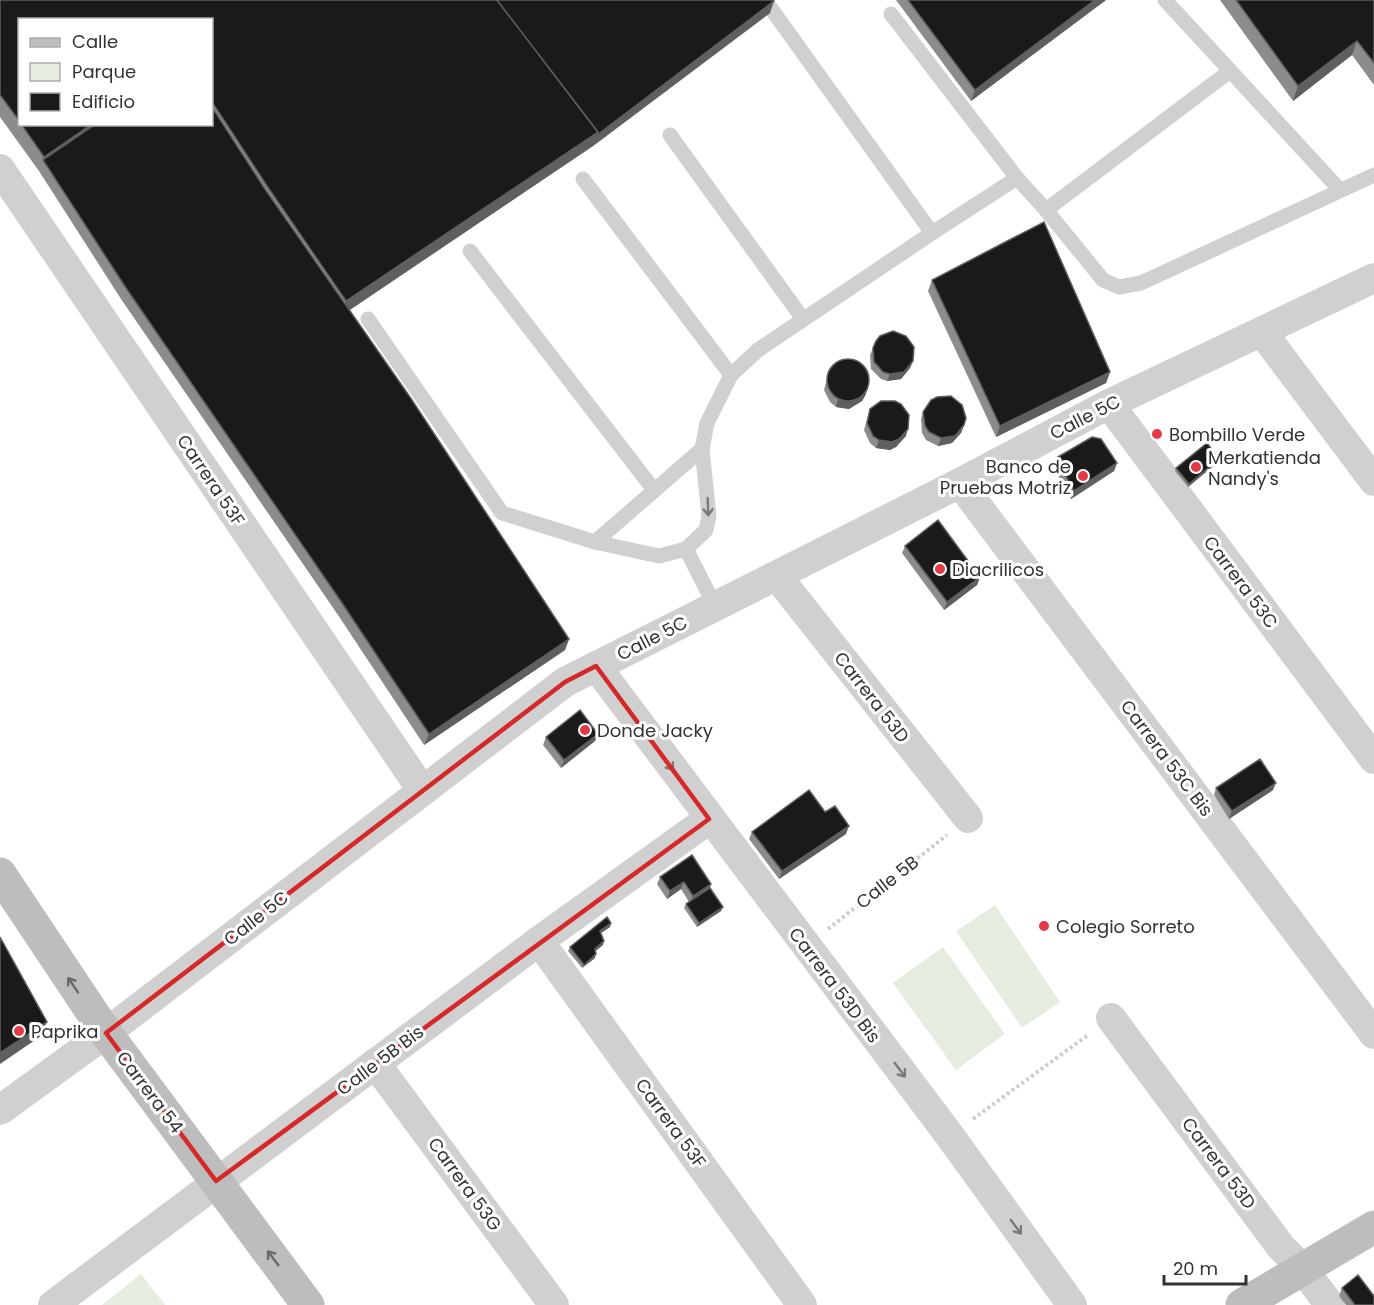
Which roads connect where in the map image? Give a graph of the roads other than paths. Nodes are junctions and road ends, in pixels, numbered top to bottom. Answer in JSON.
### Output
{"nodes":[{"id":1,"x":765,"y":0,"type":"edge"},
{"id":2,"x":1165,"y":0,"type":"edge"},
{"id":3,"x":891,"y":15,"type":"dead end"},
{"id":4,"x":1230,"y":71,"type":"junction"},
{"id":5,"x":670,"y":135,"type":"dead end"},
{"id":6,"x":0,"y":169,"type":"edge"},
{"id":7,"x":1374,"y":175,"type":"edge"},
{"id":8,"x":1017,"y":178,"type":"junction"},
{"id":9,"x":583,"y":179,"type":"dead end"},
{"id":10,"x":1340,"y":190,"type":"junction"},
{"id":11,"x":1046,"y":210,"type":"junction"},
{"id":12,"x":932,"y":233,"type":"junction"},
{"id":13,"x":470,"y":251,"type":"dead end"},
{"id":14,"x":1374,"y":278,"type":"edge"},
{"id":15,"x":368,"y":319,"type":"dead end"},
{"id":16,"x":803,"y":319,"type":"junction"},
{"id":17,"x":1262,"y":332,"type":"junction"},
{"id":18,"x":730,"y":375,"type":"junction"},
{"id":19,"x":1109,"y":405,"type":"junction"},
{"id":20,"x":702,"y":449,"type":"junction"},
{"id":21,"x":1374,"y":481,"type":"edge"},
{"id":22,"x":960,"y":483,"type":"junction"},
{"id":23,"x":654,"y":490,"type":"junction"},
{"id":24,"x":595,"y":542,"type":"junction"},
{"id":25,"x":686,"y":549,"type":"junction"},
{"id":26,"x":777,"y":576,"type":"junction"},
{"id":27,"x":715,"y":606,"type":"junction"},
{"id":28,"x":596,"y":666,"type":"junction"},
{"id":29,"x":1374,"y":759,"type":"edge"},
{"id":30,"x":422,"y":790,"type":"junction"},
{"id":31,"x":968,"y":818,"type":"road end"},
{"id":32,"x":710,"y":819,"type":"junction"},
{"id":33,"x":0,"y":874,"type":"edge"},
{"id":34,"x":540,"y":941,"type":"junction"},
{"id":35,"x":1112,"y":1018,"type":"road end"},
{"id":36,"x":106,"y":1034,"type":"junction"},
{"id":37,"x":1374,"y":1034,"type":"edge"},
{"id":38,"x":375,"y":1063,"type":"junction"},
{"id":39,"x":1,"y":1106,"type":"edge"},
{"id":40,"x":216,"y":1181,"type":"junction"},
{"id":41,"x":1374,"y":1227,"type":"edge"},
{"id":42,"x":1302,"y":1268,"type":"junction"},
{"id":43,"x":53,"y":1305,"type":"edge"},
{"id":44,"x":308,"y":1305,"type":"edge"},
{"id":45,"x":554,"y":1305,"type":"edge"},
{"id":46,"x":802,"y":1305,"type":"edge"},
{"id":47,"x":1072,"y":1305,"type":"edge"},
{"id":48,"x":1242,"y":1305,"type":"edge"},
{"id":49,"x":1330,"y":1305,"type":"edge"}],
"edges":[{"from":1,"to":12,"type":"lane"},
{"from":2,"to":4,"type":"lane"},
{"from":3,"to":8,"type":"lane"},
{"from":4,"to":10,"type":"lane"},
{"from":4,"to":11,"type":"lane"},
{"from":5,"to":16,"type":"lane"},
{"from":6,"to":30,"type":"street","name":"Carrera 53F"},
{"from":7,"to":10,"type":"lane"},
{"from":8,"to":11,"type":"lane"},
{"from":8,"to":12,"type":"lane"},
{"from":9,"to":18,"type":"lane"},
{"from":10,"to":11,"type":"lane"},
{"from":12,"to":16,"type":"lane"},
{"from":13,"to":23,"type":"lane"},
{"from":14,"to":17,"type":"street","name":"Calle 5C"},
{"from":15,"to":24,"type":"lane"},
{"from":16,"to":18,"type":"lane"},
{"from":17,"to":19,"type":"street","name":"Calle 5C"},
{"from":17,"to":21,"type":"street"},
{"from":18,"to":20,"type":"lane"},
{"from":19,"to":22,"type":"street","name":"Calle 5C"},
{"from":19,"to":29,"type":"street","name":"Carrera 53C"},
{"from":20,"to":23,"type":"lane"},
{"from":20,"to":25,"type":"lane","one_way":true},
{"from":22,"to":26,"type":"street","name":"Calle 5C"},
{"from":22,"to":37,"type":"street","name":"Carrera 53C Bis"},
{"from":23,"to":24,"type":"lane"},
{"from":24,"to":25,"type":"lane"},
{"from":25,"to":27,"type":"lane"},
{"from":26,"to":27,"type":"street","name":"Calle 5C"},
{"from":26,"to":31,"type":"street","name":"Carrera 53D"},
{"from":27,"to":28,"type":"street","name":"Calle 5C"},
{"from":28,"to":30,"type":"street","name":"Calle 5C"},
{"from":28,"to":32,"type":"street","name":"Carrera 53D Bis","one_way":true},
{"from":30,"to":36,"type":"street","name":"Calle 5C"},
{"from":32,"to":34,"type":"street","name":"Calle 5B Bis"},
{"from":32,"to":47,"type":"street","name":"Carrera 53D Bis","one_way":true},
{"from":36,"to":33,"type":"street","name":"Carrera 54","one_way":true},
{"from":34,"to":38,"type":"street","name":"Calle 5B Bis"},
{"from":34,"to":46,"type":"street","name":"Carrera 53F"},
{"from":35,"to":42,"type":"street","name":"Carrera 53D"},
{"from":36,"to":39,"type":"street","name":"Calle 5C"},
{"from":36,"to":40,"type":"street","name":"Carrera 54"},
{"from":38,"to":40,"type":"street","name":"Calle 5B Bis"},
{"from":38,"to":45,"type":"street","name":"Carrera 53G"},
{"from":40,"to":43,"type":"street","name":"Calle 5B Bis"},
{"from":44,"to":40,"type":"street","name":"Carrera 54","one_way":true},
{"from":41,"to":42,"type":"street"},
{"from":42,"to":48,"type":"street"},
{"from":42,"to":49,"type":"street","name":"Carrera 53D"}]}
